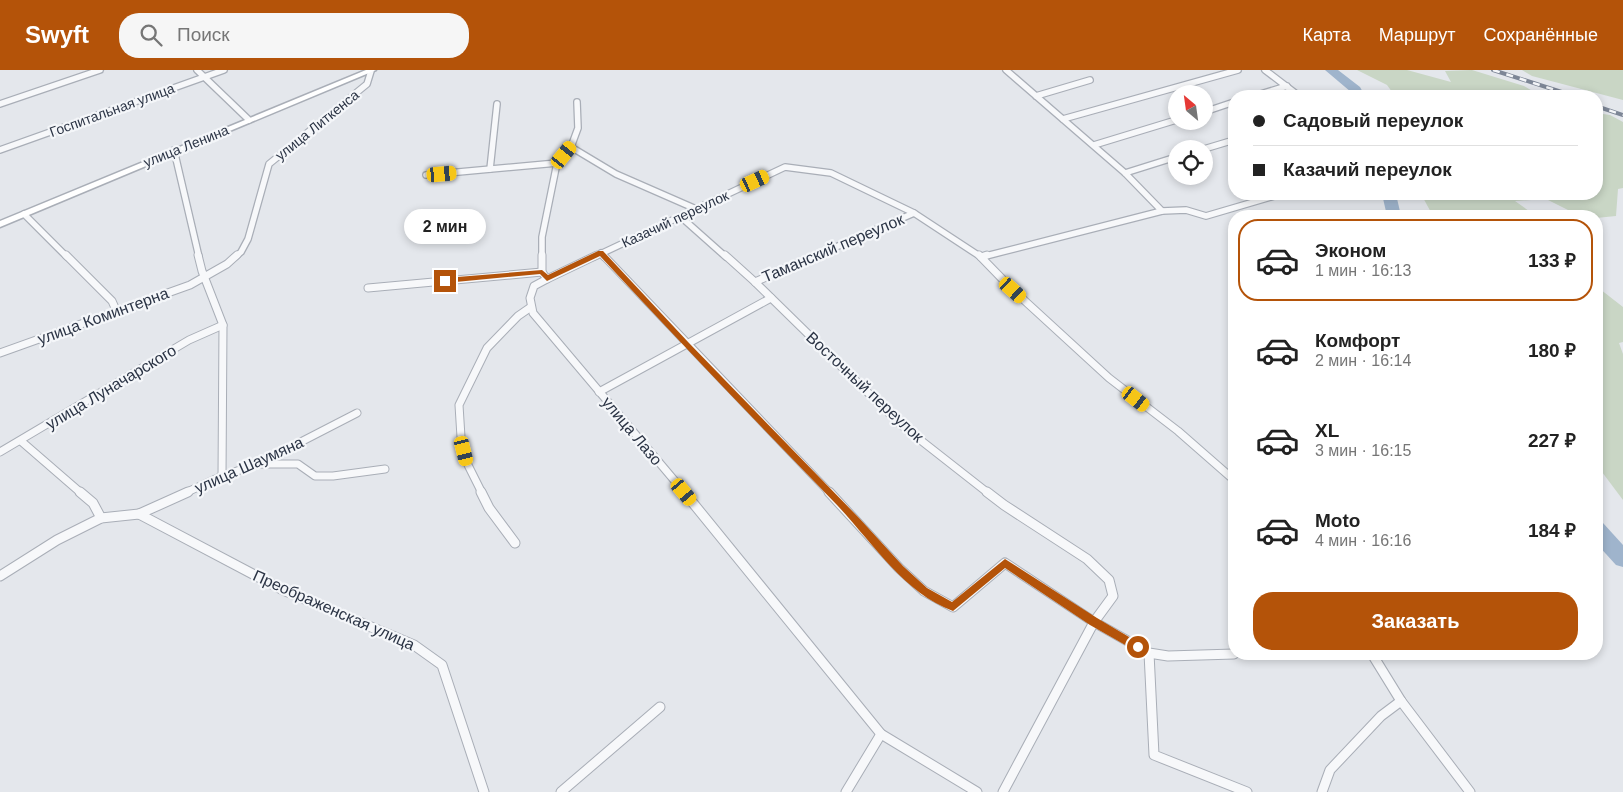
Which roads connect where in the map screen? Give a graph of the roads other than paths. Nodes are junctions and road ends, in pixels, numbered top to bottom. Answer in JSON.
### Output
{"nodes":[{"id":1,"x":100,"y":70,"type":"edge"},
{"id":2,"x":197,"y":70,"type":"edge"},
{"id":3,"x":224,"y":70,"type":"edge"},
{"id":4,"x":371,"y":70,"type":"edge"},
{"id":5,"x":1006,"y":70,"type":"edge"},
{"id":6,"x":1238,"y":70,"type":"edge"},
{"id":7,"x":1264,"y":70,"type":"edge"},
{"id":8,"x":205,"y":76,"type":"junction"},
{"id":9,"x":1090,"y":80,"type":"dead end"},
{"id":10,"x":1287,"y":86,"type":"junction"},
{"id":11,"x":1274,"y":90,"type":"edge"},
{"id":12,"x":1292,"y":90,"type":"edge"},
{"id":13,"x":1036,"y":96,"type":"junction"},
{"id":14,"x":577,"y":102,"type":"dead end"},
{"id":15,"x":0,"y":104,"type":"edge"},
{"id":16,"x":496,"y":104,"type":"dead end"},
{"id":17,"x":1228,"y":104,"type":"edge"},
{"id":18,"x":1213,"y":109,"type":"edge"},
{"id":19,"x":1063,"y":119,"type":"junction"},
{"id":20,"x":249,"y":120,"type":"junction"},
{"id":21,"x":1168,"y":122,"type":"edge"},
{"id":22,"x":1228,"y":142,"type":"edge"},
{"id":23,"x":1094,"y":145,"type":"junction"},
{"id":24,"x":1213,"y":146,"type":"edge"},
{"id":25,"x":571,"y":147,"type":"junction"},
{"id":26,"x":0,"y":150,"type":"edge"},
{"id":27,"x":174,"y":150,"type":"junction"},
{"id":28,"x":1168,"y":160,"type":"edge"},
{"id":29,"x":557,"y":163,"type":"junction"},
{"id":30,"x":490,"y":169,"type":"junction"},
{"id":31,"x":1126,"y":173,"type":"junction"},
{"id":32,"x":426,"y":175,"type":"dead end"},
{"id":33,"x":1261,"y":200,"type":"edge"},
{"id":34,"x":696,"y":209,"type":"junction"},
{"id":35,"x":1162,"y":210,"type":"junction"},
{"id":36,"x":914,"y":213,"type":"junction"},
{"id":37,"x":24,"y":214,"type":"junction"},
{"id":38,"x":681,"y":217,"type":"junction"},
{"id":39,"x":0,"y":224,"type":"edge"},
{"id":40,"x":601,"y":253,"type":"junction"},
{"id":41,"x":981,"y":257,"type":"junction"},
{"id":42,"x":544,"y":275,"type":"junction"},
{"id":43,"x":205,"y":276,"type":"junction"},
{"id":44,"x":755,"y":282,"type":"junction"},
{"id":45,"x":368,"y":288,"type":"dead end"},
{"id":46,"x":771,"y":298,"type":"junction"},
{"id":47,"x":531,"y":308,"type":"junction"},
{"id":48,"x":116,"y":310,"type":"junction"},
{"id":49,"x":223,"y":325,"type":"junction"},
{"id":50,"x":686,"y":345,"type":"junction"},
{"id":51,"x":0,"y":353,"type":"edge"},
{"id":52,"x":599,"y":392,"type":"junction"},
{"id":53,"x":357,"y":413,"type":"dead end"},
{"id":54,"x":21,"y":441,"type":"junction"},
{"id":55,"x":0,"y":452,"type":"edge"},
{"id":56,"x":258,"y":464,"type":"junction"},
{"id":57,"x":385,"y":469,"type":"dead end"},
{"id":58,"x":1228,"y":475,"type":"edge"},
{"id":59,"x":222,"y":476,"type":"junction"},
{"id":60,"x":139,"y":514,"type":"junction"},
{"id":61,"x":101,"y":518,"type":"junction"},
{"id":62,"x":515,"y":544,"type":"dead end"},
{"id":63,"x":0,"y":576,"type":"edge"},
{"id":64,"x":1094,"y":622,"type":"junction"},
{"id":65,"x":1149,"y":653,"type":"junction"},
{"id":66,"x":1228,"y":654,"type":"edge"},
{"id":67,"x":1376,"y":660,"type":"edge"},
{"id":68,"x":1401,"y":701,"type":"junction"},
{"id":69,"x":660,"y":707,"type":"dead end"},
{"id":70,"x":881,"y":734,"type":"junction"},
{"id":71,"x":484,"y":792,"type":"edge"},
{"id":72,"x":561,"y":792,"type":"edge"},
{"id":73,"x":846,"y":792,"type":"edge"},
{"id":74,"x":976,"y":792,"type":"edge"},
{"id":75,"x":1003,"y":792,"type":"edge"},
{"id":76,"x":1247,"y":792,"type":"edge"},
{"id":77,"x":1322,"y":792,"type":"edge"},
{"id":78,"x":1470,"y":792,"type":"edge"}],
"edges":[{"from":1,"to":15,"type":"street"},
{"from":2,"to":8,"type":"street"},
{"from":3,"to":8,"type":"street","name":"Госпитальная улица"},
{"from":4,"to":20,"type":"street","name":"улица Ленина"},
{"from":4,"to":43,"type":"street","name":"улица Литкенса"},
{"from":5,"to":13,"type":"street"},
{"from":6,"to":19,"type":"street"},
{"from":7,"to":10,"type":"street"},
{"from":8,"to":20,"type":"street"},
{"from":8,"to":26,"type":"street","name":"Госпитальная улица"},
{"from":9,"to":13,"type":"street"},
{"from":10,"to":11,"type":"street"},
{"from":10,"to":12,"type":"street"},
{"from":13,"to":19,"type":"street"},
{"from":14,"to":25,"type":"street"},
{"from":16,"to":30,"type":"street"},
{"from":17,"to":18,"type":"street"},
{"from":19,"to":23,"type":"street"},
{"from":20,"to":27,"type":"street","name":"улица Ленина"},
{"from":21,"to":23,"type":"street"},
{"from":22,"to":24,"type":"street"},
{"from":23,"to":31,"type":"street"},
{"from":25,"to":29,"type":"street"},
{"from":25,"to":34,"type":"street"},
{"from":27,"to":37,"type":"street","name":"улица Ленина"},
{"from":27,"to":43,"type":"street"},
{"from":28,"to":31,"type":"street"},
{"from":29,"to":30,"type":"street"},
{"from":29,"to":42,"type":"street"},
{"from":30,"to":32,"type":"street"},
{"from":31,"to":35,"type":"street"},
{"from":33,"to":35,"type":"street"},
{"from":34,"to":36,"type":"street","name":"Казачий переулок"},
{"from":34,"to":38,"type":"street","name":"Казачий переулок"},
{"from":35,"to":41,"type":"street"},
{"from":36,"to":41,"type":"street","name":"Таманский переулок"},
{"from":36,"to":44,"type":"street","name":"Таманский переулок"},
{"from":37,"to":39,"type":"street","name":"улица Ленина"},
{"from":37,"to":48,"type":"street"},
{"from":38,"to":40,"type":"street","name":"Казачий переулок"},
{"from":38,"to":44,"type":"street","name":"Восточный переулок"},
{"from":40,"to":42,"type":"street","name":"Казачий переулок"},
{"from":40,"to":50,"type":"street"},
{"from":41,"to":58,"type":"street","name":"Таманский переулок"},
{"from":42,"to":45,"type":"street","name":"Казачий переулок"},
{"from":42,"to":47,"type":"street"},
{"from":43,"to":48,"type":"street","name":"улица Коминтерна"},
{"from":43,"to":49,"type":"street"},
{"from":44,"to":46,"type":"street","name":"Восточный переулок"},
{"from":46,"to":50,"type":"street"},
{"from":46,"to":64,"type":"street","name":"Восточный переулок"},
{"from":47,"to":52,"type":"street","name":"улица Лазо"},
{"from":47,"to":62,"type":"street"},
{"from":48,"to":51,"type":"street","name":"улица Коминтерна"},
{"from":49,"to":54,"type":"street","name":"улица Луначарского"},
{"from":49,"to":59,"type":"street"},
{"from":50,"to":52,"type":"street"},
{"from":50,"to":64,"type":"street"},
{"from":52,"to":70,"type":"street","name":"улица Лазо"},
{"from":53,"to":56,"type":"street","name":"улица Шаумяна"},
{"from":54,"to":55,"type":"street","name":"улица Луначарского"},
{"from":54,"to":61,"type":"street"},
{"from":56,"to":57,"type":"street"},
{"from":56,"to":59,"type":"street","name":"улица Шаумяна"},
{"from":59,"to":60,"type":"street","name":"улица Шаумяна"},
{"from":60,"to":61,"type":"street"},
{"from":60,"to":71,"type":"street","name":"Преображенская улица"},
{"from":61,"to":63,"type":"street"},
{"from":64,"to":65,"type":"street"},
{"from":64,"to":75,"type":"street"},
{"from":65,"to":66,"type":"street"},
{"from":65,"to":76,"type":"street"},
{"from":67,"to":68,"type":"street"},
{"from":68,"to":77,"type":"street"},
{"from":68,"to":78,"type":"street"},
{"from":69,"to":72,"type":"street"},
{"from":70,"to":73,"type":"street"},
{"from":70,"to":74,"type":"street","name":"улица Лазо"}]}
